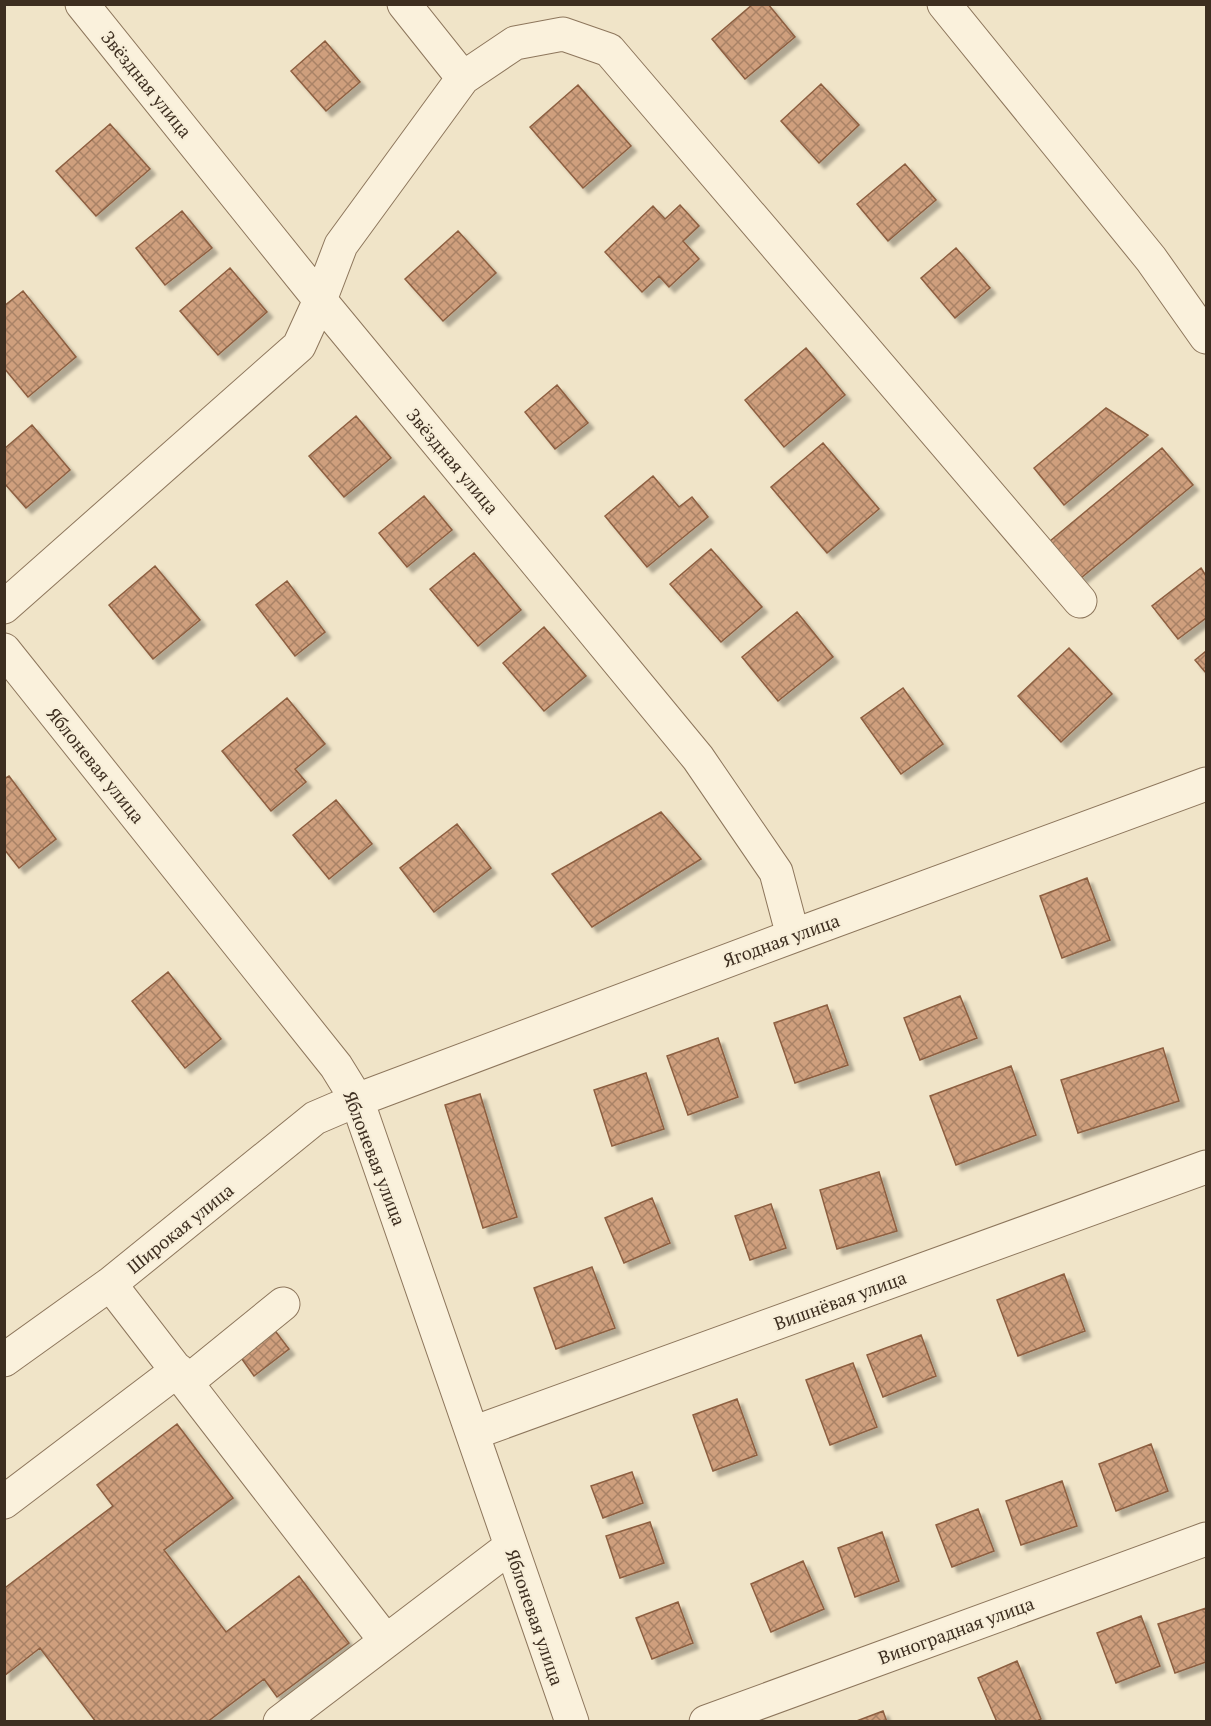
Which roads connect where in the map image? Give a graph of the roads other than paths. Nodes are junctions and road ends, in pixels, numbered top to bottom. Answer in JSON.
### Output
{"nodes":[{"id":1,"x":82,"y":4,"type":"edge"},
{"id":2,"x":404,"y":4,"type":"edge"},
{"id":3,"x":944,"y":4,"type":"edge"},
{"id":4,"x":463,"y":78,"type":"junction"},
{"id":5,"x":320,"y":300,"type":"junction"},
{"id":6,"x":1206,"y":337,"type":"edge"},
{"id":7,"x":1080,"y":601,"type":"dead end"},
{"id":8,"x":4,"y":607,"type":"edge"},
{"id":9,"x":4,"y":650,"type":"edge"},
{"id":10,"x":1206,"y":784,"type":"edge"},
{"id":11,"x":793,"y":936,"type":"junction"},
{"id":12,"x":357,"y":1100,"type":"junction"},
{"id":13,"x":1206,"y":1167,"type":"edge"},
{"id":14,"x":110,"y":1284,"type":"junction"},
{"id":15,"x":283,"y":1304,"type":"dead end"},
{"id":16,"x":4,"y":1360,"type":"edge"},
{"id":17,"x":183,"y":1376,"type":"junction"},
{"id":18,"x":473,"y":1432,"type":"junction"},
{"id":19,"x":4,"y":1502,"type":"edge"},
{"id":20,"x":1206,"y":1539,"type":"edge"},
{"id":21,"x":510,"y":1547,"type":"junction"},
{"id":22,"x":386,"y":1640,"type":"junction"},
{"id":23,"x":280,"y":1722,"type":"edge"},
{"id":24,"x":572,"y":1722,"type":"edge"},
{"id":25,"x":706,"y":1722,"type":"edge"}],
"edges":[{"from":1,"to":5,"type":"street","name":"Звёздная улица"},
{"from":2,"to":4,"type":"street"},
{"from":3,"to":6,"type":"street"},
{"from":4,"to":5,"type":"street"},
{"from":4,"to":7,"type":"street"},
{"from":5,"to":8,"type":"street"},
{"from":5,"to":11,"type":"street","name":"Звёздная улица"},
{"from":9,"to":12,"type":"street","name":"Яблоневая улица"},
{"from":10,"to":11,"type":"street","name":"Ягодная улица"},
{"from":11,"to":12,"type":"street","name":"Ягодная улица"},
{"from":12,"to":14,"type":"street","name":"Широкая улица"},
{"from":12,"to":18,"type":"street","name":"Яблоневая улица"},
{"from":13,"to":18,"type":"street","name":"Вишнёвая улица"},
{"from":14,"to":16,"type":"street","name":"Широкая улица"},
{"from":14,"to":17,"type":"street"},
{"from":15,"to":17,"type":"street"},
{"from":17,"to":19,"type":"street"},
{"from":17,"to":22,"type":"street"},
{"from":18,"to":21,"type":"street","name":"Яблоневая улица"},
{"from":20,"to":25,"type":"street","name":"Виноградная улица"},
{"from":21,"to":22,"type":"street"},
{"from":21,"to":24,"type":"street","name":"Яблоневая улица"},
{"from":22,"to":23,"type":"street"}]}
